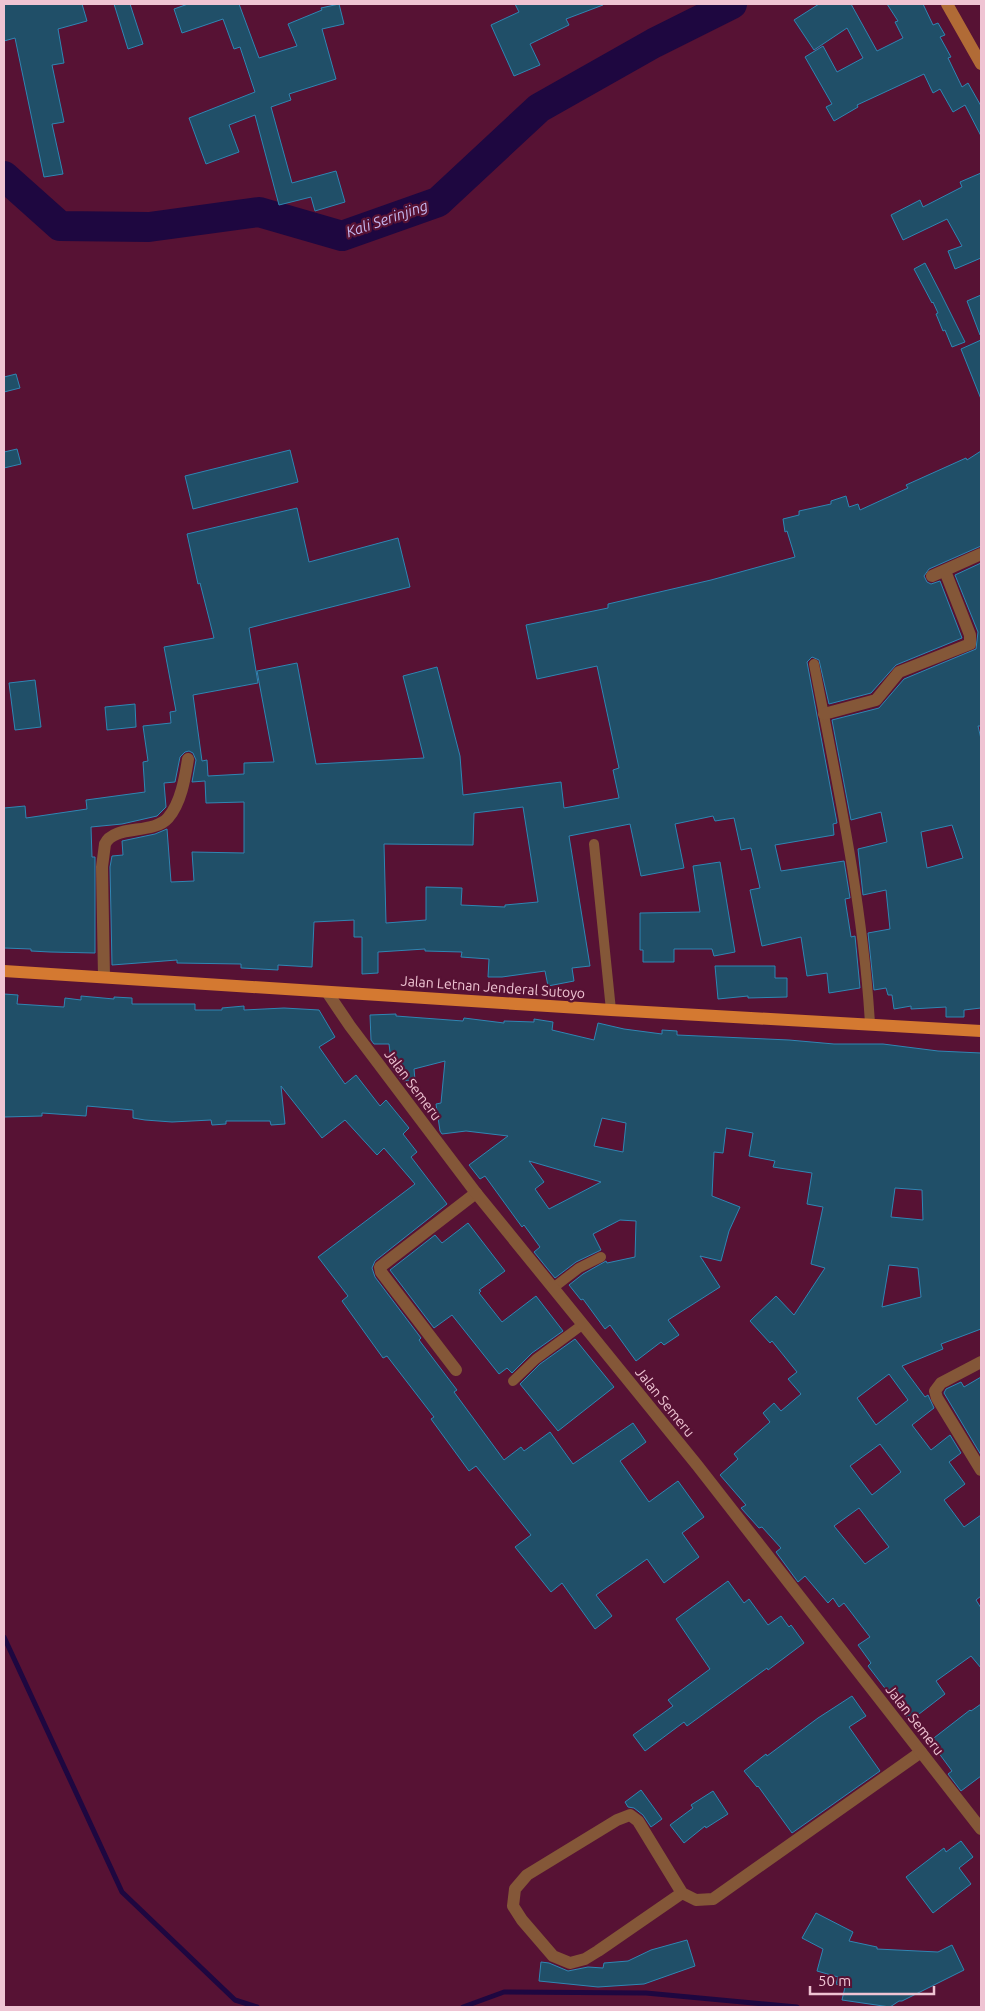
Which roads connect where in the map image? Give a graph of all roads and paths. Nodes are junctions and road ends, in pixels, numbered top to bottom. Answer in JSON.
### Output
{"nodes":[{"id":1,"x":947,"y":4,"type":"edge"},
{"id":2,"x":981,"y":64,"type":"edge"},
{"id":3,"x":981,"y":554,"type":"edge"},
{"id":4,"x":945,"y":571,"type":"junction"},
{"id":5,"x":932,"y":576,"type":"dead end"},
{"id":6,"x":976,"y":633,"type":"edge"},
{"id":7,"x":814,"y":664,"type":"dead end"},
{"id":8,"x":824,"y":714,"type":"junction"},
{"id":9,"x":188,"y":759,"type":"dead end"},
{"id":10,"x":594,"y":844,"type":"dead end"},
{"id":11,"x":4,"y":971,"type":"edge"},
{"id":12,"x":104,"y":977,"type":"junction"},
{"id":13,"x":327,"y":992,"type":"junction"},
{"id":14,"x":611,"y":1010,"type":"junction"},
{"id":15,"x":870,"y":1024,"type":"junction"},
{"id":16,"x":981,"y":1031,"type":"edge"},
{"id":17,"x":476,"y":1193,"type":"junction"},
{"id":18,"x":601,"y":1257,"type":"dead end"},
{"id":19,"x":552,"y":1288,"type":"junction"},
{"id":20,"x":582,"y":1325,"type":"junction"},
{"id":21,"x":981,"y":1362,"type":"edge"},
{"id":22,"x":456,"y":1370,"type":"dead end"},
{"id":23,"x":513,"y":1381,"type":"dead end"},
{"id":24,"x":981,"y":1470,"type":"edge"},
{"id":25,"x":921,"y":1752,"type":"junction"},
{"id":26,"x":981,"y":1828,"type":"edge"},
{"id":27,"x":682,"y":1893,"type":"junction"}],
"edges":[{"from":1,"to":2,"type":"main road"},
{"from":3,"to":4,"type":"street"},
{"from":4,"to":5,"type":"street"},
{"from":4,"to":6,"type":"street"},
{"from":6,"to":8,"type":"street"},
{"from":7,"to":8,"type":"lane"},
{"from":8,"to":15,"type":"lane"},
{"from":9,"to":12,"type":"street"},
{"from":10,"to":14,"type":"lane"},
{"from":11,"to":12,"type":"main road","name":"Jalan Letnan Jenderal Sutoyo"},
{"from":12,"to":13,"type":"main road","name":"Jalan Letnan Jenderal Sutoyo"},
{"from":13,"to":14,"type":"main road","name":"Jalan Letnan Jenderal Sutoyo"},
{"from":13,"to":17,"type":"street","name":"Jalan Semeru"},
{"from":14,"to":15,"type":"main road","name":"Jalan Letnan Jenderal Sutoyo"},
{"from":15,"to":16,"type":"main road","name":"Jalan Letnan Jenderal Sutoyo"},
{"from":17,"to":19,"type":"street","name":"Jalan Semeru"},
{"from":17,"to":22,"type":"street"},
{"from":18,"to":19,"type":"lane"},
{"from":19,"to":20,"type":"street","name":"Jalan Semeru"},
{"from":20,"to":23,"type":"lane"},
{"from":20,"to":25,"type":"street","name":"Jalan Semeru"},
{"from":21,"to":24,"type":"street"},
{"from":25,"to":26,"type":"street","name":"Jalan Semeru"},
{"from":25,"to":27,"type":"street"},
{"from":27,"to":27,"type":"street"}]}
